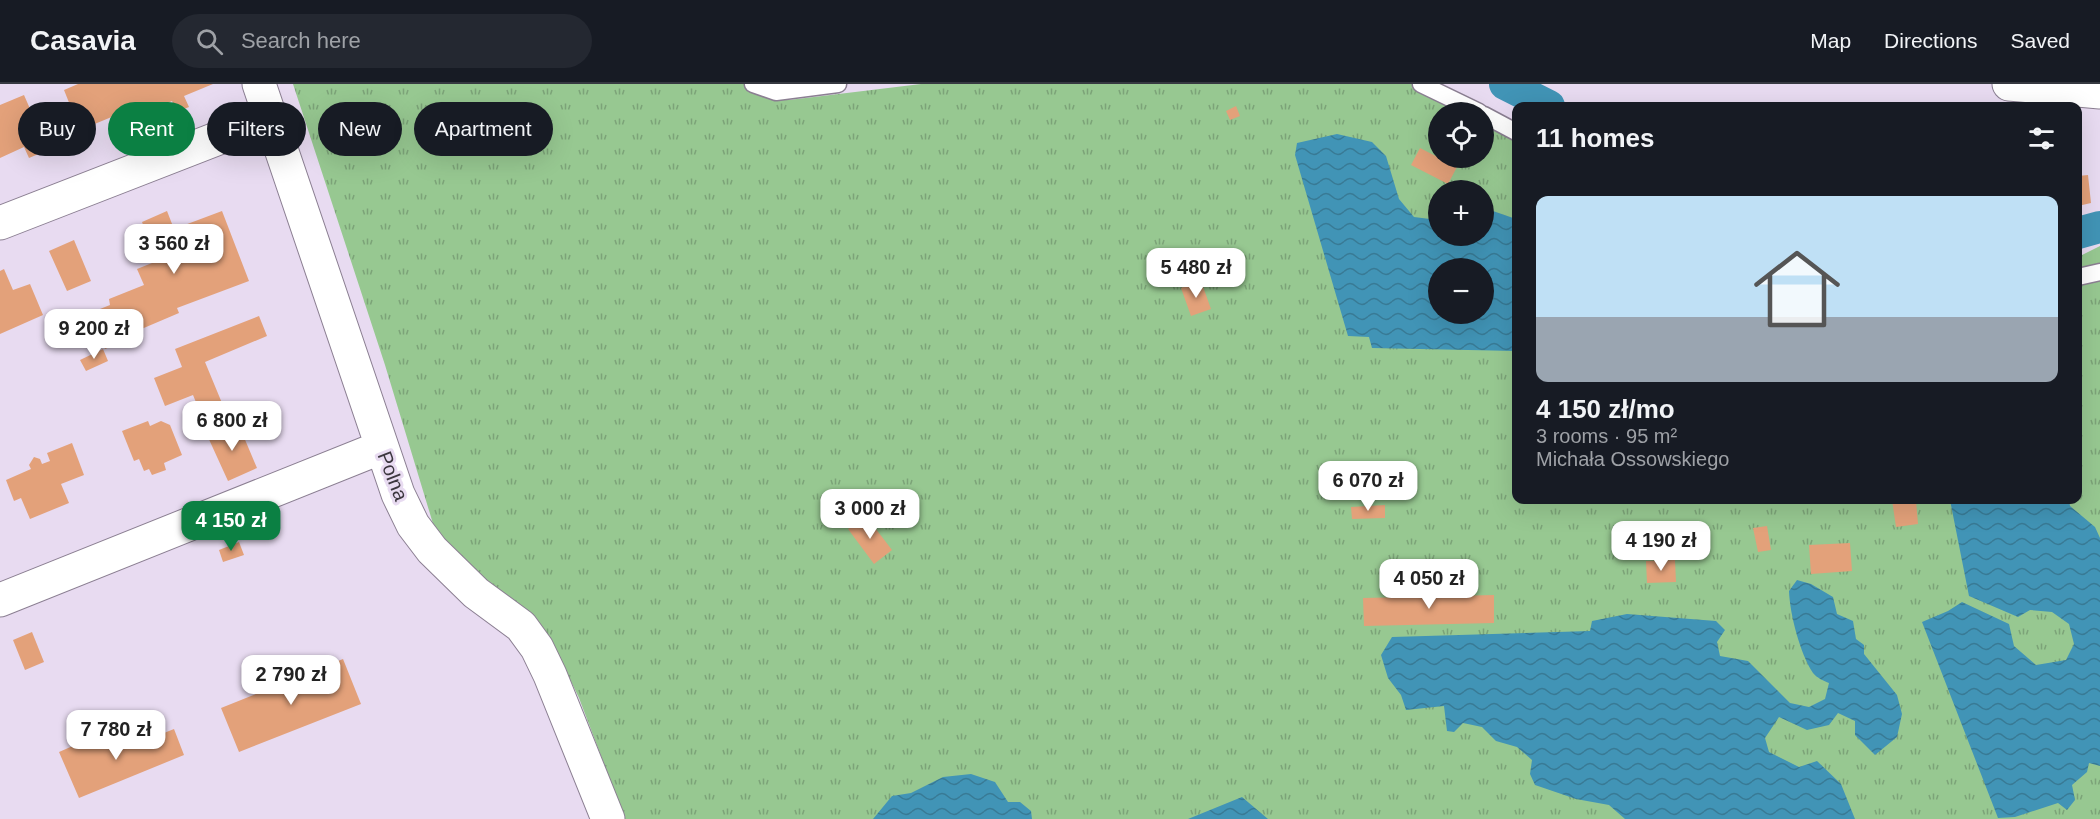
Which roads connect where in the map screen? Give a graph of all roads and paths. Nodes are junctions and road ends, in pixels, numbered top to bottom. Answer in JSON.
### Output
{"nodes":[{"id":1,"x":259,"y":84,"type":"edge"},
{"id":2,"x":753,"y":84,"type":"edge"},
{"id":3,"x":838,"y":84,"type":"edge"},
{"id":4,"x":1421,"y":84,"type":"edge"},
{"id":5,"x":2009,"y":84,"type":"edge"},
{"id":6,"x":2100,"y":92,"type":"edge"},
{"id":7,"x":265,"y":102,"type":"edge"},
{"id":8,"x":1458,"y":102,"type":"edge"},
{"id":9,"x":1494,"y":120,"type":"edge"},
{"id":10,"x":1512,"y":130,"type":"edge"},
{"id":11,"x":207,"y":142,"type":"edge"},
{"id":12,"x":283,"y":156,"type":"edge"},
{"id":13,"x":0,"y":223,"type":"edge"},
{"id":14,"x":2100,"y":272,"type":"edge"},
{"id":15,"x":2082,"y":276,"type":"edge"},
{"id":16,"x":382,"y":447,"type":"junction"},
{"id":17,"x":0,"y":600,"type":"edge"},
{"id":18,"x":608,"y":819,"type":"edge"}],
"edges":[{"from":1,"to":7,"type":"street","name":"Polna"},
{"from":2,"to":3,"type":"lane"},
{"from":4,"to":8,"type":"lane"},
{"from":5,"to":6,"type":"street"},
{"from":9,"to":10,"type":"lane"},
{"from":11,"to":13,"type":"street"},
{"from":12,"to":16,"type":"street","name":"Polna"},
{"from":14,"to":15,"type":"lane"},
{"from":16,"to":17,"type":"street"},
{"from":16,"to":18,"type":"street","name":"Polna"}]}
